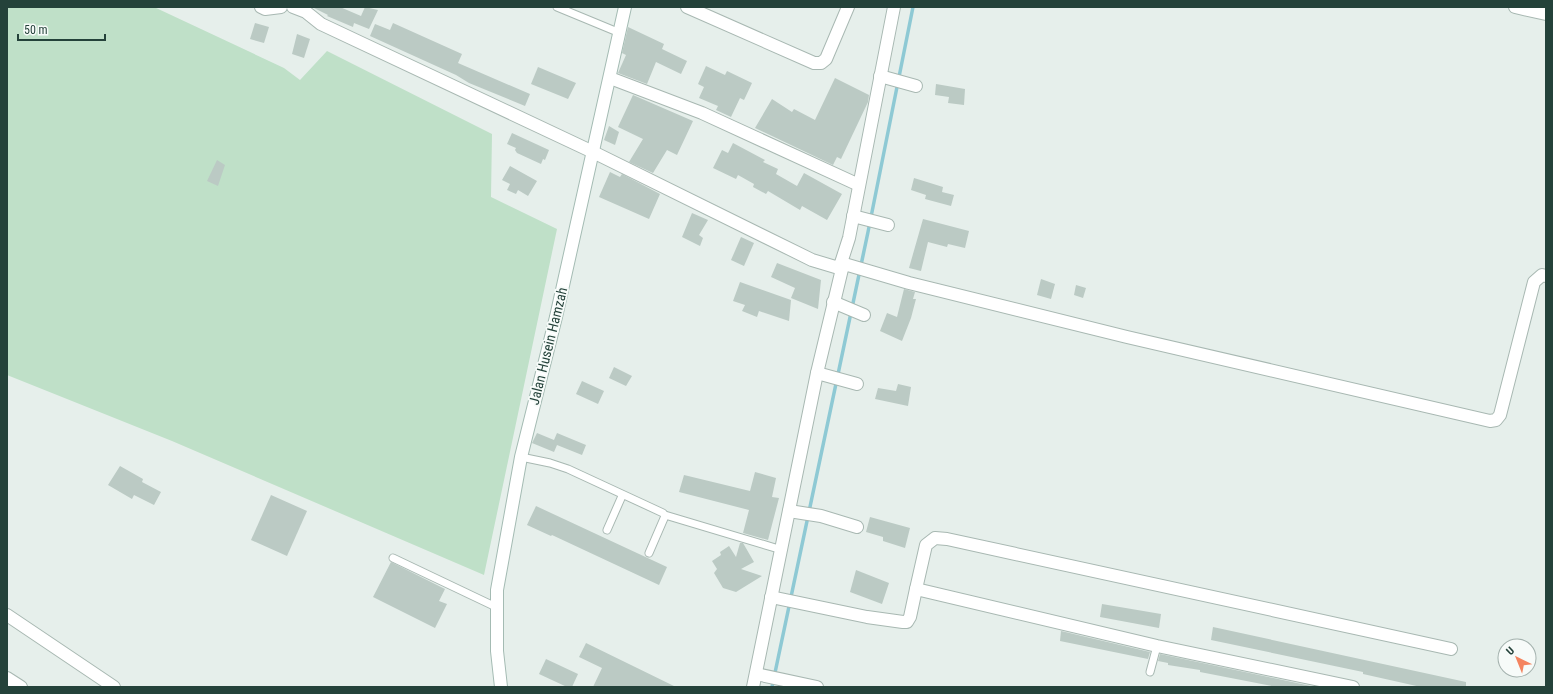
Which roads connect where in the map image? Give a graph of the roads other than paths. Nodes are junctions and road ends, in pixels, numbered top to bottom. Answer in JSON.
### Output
{"nodes":[{"id":1,"x":261,"y":7,"type":"edge"},
{"id":2,"x":281,"y":7,"type":"edge"},
{"id":3,"x":293,"y":7,"type":"edge"},
{"id":4,"x":557,"y":7,"type":"edge"},
{"id":5,"x":625,"y":7,"type":"edge"},
{"id":6,"x":687,"y":7,"type":"edge"},
{"id":7,"x":848,"y":7,"type":"edge"},
{"id":8,"x":894,"y":7,"type":"edge"},
{"id":9,"x":1515,"y":7,"type":"edge"},
{"id":10,"x":1546,"y":14,"type":"edge"},
{"id":11,"x":620,"y":33,"type":"junction"},
{"id":12,"x":883,"y":76,"type":"junction"},
{"id":13,"x":610,"y":78,"type":"junction"},
{"id":14,"x":912,"y":85,"type":"dead end"},
{"id":15,"x":593,"y":152,"type":"junction"},
{"id":16,"x":859,"y":185,"type":"junction"},
{"id":17,"x":857,"y":217,"type":"junction"},
{"id":18,"x":885,"y":224,"type":"dead end"},
{"id":19,"x":844,"y":266,"type":"junction"},
{"id":20,"x":1546,"y":276,"type":"edge"},
{"id":21,"x":835,"y":303,"type":"junction"},
{"id":22,"x":860,"y":313,"type":"dead end"},
{"id":23,"x":820,"y":373,"type":"junction"},
{"id":24,"x":853,"y":383,"type":"dead end"},
{"id":25,"x":520,"y":457,"type":"junction"},
{"id":26,"x":622,"y":496,"type":"junction"},
{"id":27,"x":793,"y":512,"type":"junction"},
{"id":28,"x":664,"y":515,"type":"junction"},
{"id":29,"x":857,"y":526,"type":"dead end"},
{"id":30,"x":607,"y":530,"type":"dead end"},
{"id":31,"x":782,"y":550,"type":"junction"},
{"id":32,"x":649,"y":553,"type":"dead end"},
{"id":33,"x":393,"y":558,"type":"dead end"},
{"id":34,"x":916,"y":589,"type":"junction"},
{"id":35,"x":776,"y":598,"type":"junction"},
{"id":36,"x":496,"y":606,"type":"junction"},
{"id":37,"x":7,"y":615,"type":"edge"},
{"id":38,"x":1157,"y":646,"type":"junction"},
{"id":39,"x":1451,"y":650,"type":"dead end"},
{"id":40,"x":1150,"y":672,"type":"dead end"},
{"id":41,"x":759,"y":675,"type":"junction"},
{"id":42,"x":7,"y":678,"type":"edge"},
{"id":43,"x":21,"y":687,"type":"edge"},
{"id":44,"x":114,"y":687,"type":"edge"},
{"id":45,"x":500,"y":687,"type":"edge"},
{"id":46,"x":753,"y":687,"type":"edge"},
{"id":47,"x":817,"y":687,"type":"edge"},
{"id":48,"x":1353,"y":687,"type":"edge"}],
"edges":[{"from":1,"to":2,"type":"street"},
{"from":3,"to":15,"type":"street"},
{"from":4,"to":11,"type":"lane"},
{"from":5,"to":11,"type":"street","name":"Jalan Husein Hamzah"},
{"from":6,"to":7,"type":"street"},
{"from":8,"to":12,"type":"street"},
{"from":9,"to":10,"type":"street"},
{"from":11,"to":13,"type":"street","name":"Jalan Husein Hamzah"},
{"from":12,"to":14,"type":"street"},
{"from":12,"to":16,"type":"street"},
{"from":13,"to":15,"type":"street","name":"Jalan Husein Hamzah"},
{"from":13,"to":16,"type":"street"},
{"from":15,"to":19,"type":"street"},
{"from":15,"to":25,"type":"street","name":"Jalan Husein Hamzah"},
{"from":16,"to":17,"type":"street"},
{"from":17,"to":18,"type":"street"},
{"from":17,"to":19,"type":"street"},
{"from":19,"to":20,"type":"street"},
{"from":19,"to":21,"type":"street"},
{"from":21,"to":22,"type":"street"},
{"from":21,"to":23,"type":"street"},
{"from":23,"to":24,"type":"street"},
{"from":23,"to":27,"type":"street"},
{"from":25,"to":26,"type":"lane"},
{"from":25,"to":36,"type":"street","name":"Jalan Husein Hamzah"},
{"from":26,"to":28,"type":"lane"},
{"from":26,"to":30,"type":"lane"},
{"from":27,"to":29,"type":"street"},
{"from":27,"to":31,"type":"street"},
{"from":28,"to":31,"type":"lane"},
{"from":28,"to":32,"type":"lane"},
{"from":31,"to":35,"type":"street"},
{"from":33,"to":36,"type":"lane"},
{"from":34,"to":35,"type":"street"},
{"from":34,"to":38,"type":"street"},
{"from":34,"to":39,"type":"street"},
{"from":35,"to":41,"type":"street"},
{"from":36,"to":45,"type":"street","name":"Jalan Husein Hamzah"},
{"from":37,"to":44,"type":"street"},
{"from":38,"to":40,"type":"lane"},
{"from":38,"to":48,"type":"street"},
{"from":41,"to":46,"type":"street"},
{"from":41,"to":47,"type":"street"},
{"from":42,"to":43,"type":"street"}]}
